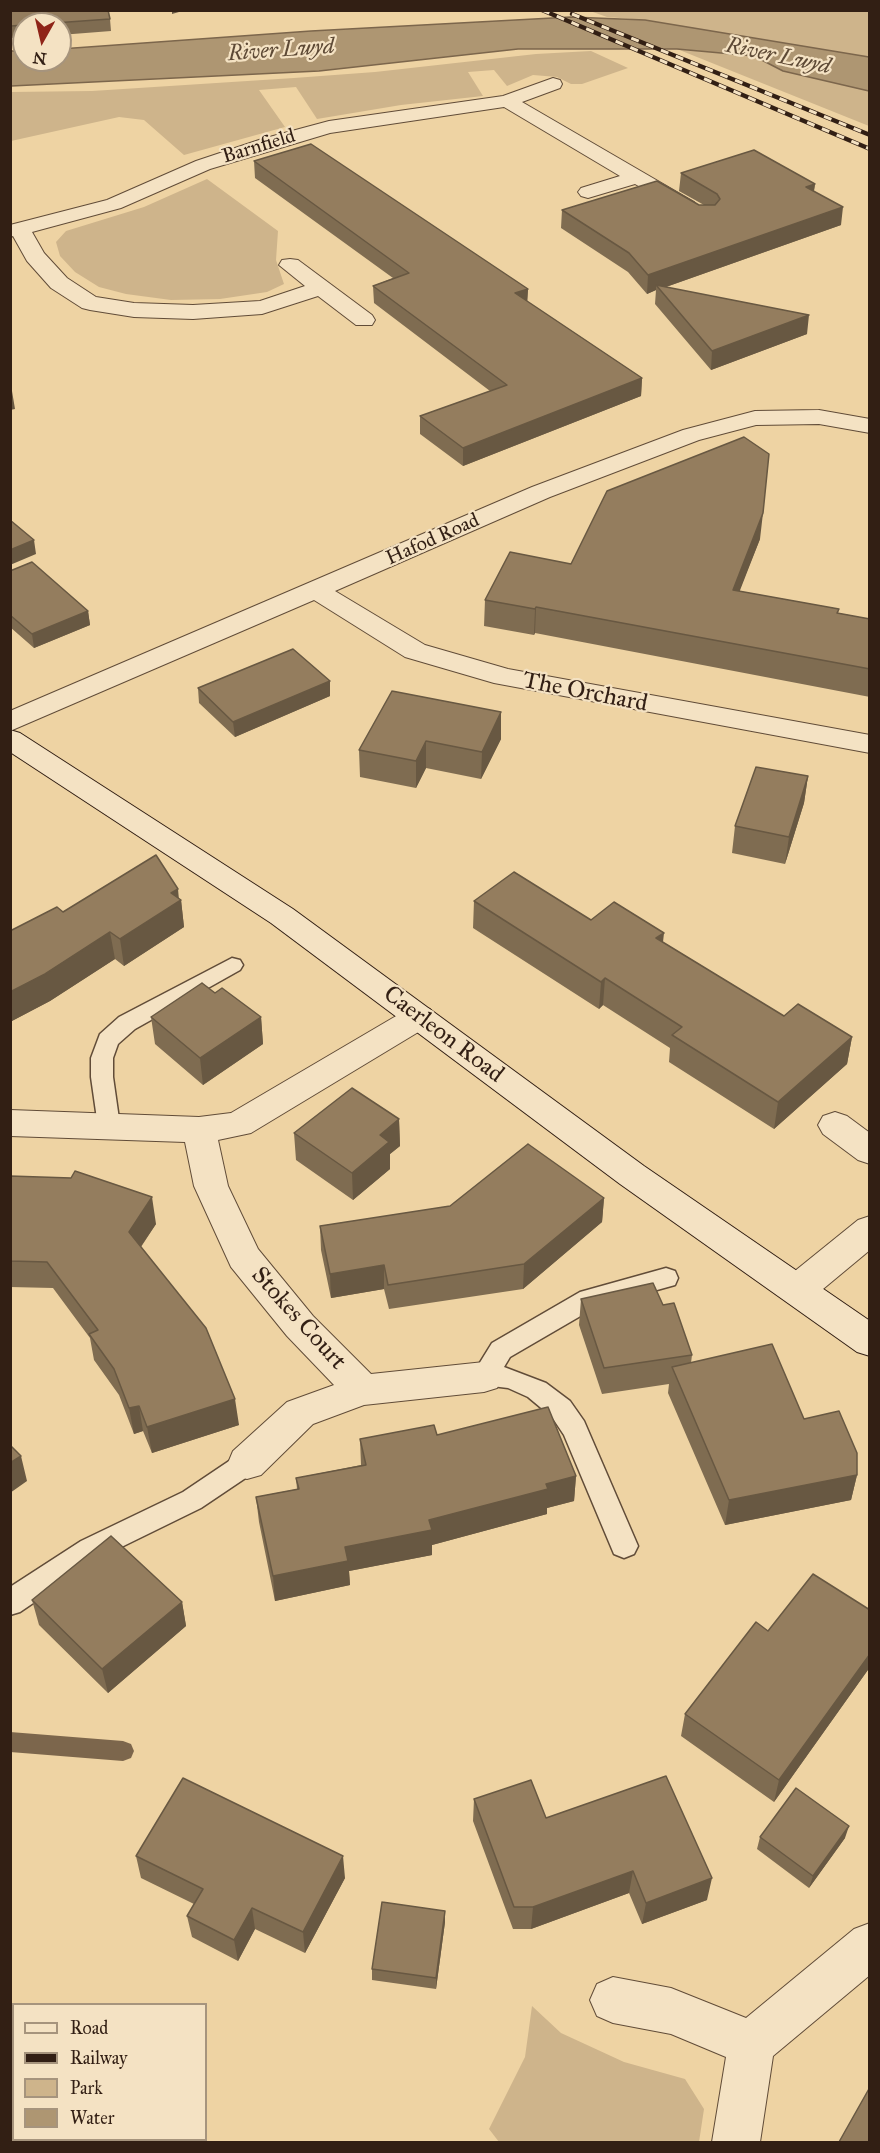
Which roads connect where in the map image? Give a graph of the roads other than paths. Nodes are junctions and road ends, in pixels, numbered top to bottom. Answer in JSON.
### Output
{"nodes":[{"id":1,"x":553,"y":84,"type":"dead end"},
{"id":2,"x":507,"y":101,"type":"junction"},
{"id":3,"x":637,"y":177,"type":"junction"},
{"id":4,"x":588,"y":192,"type":"dead end"},
{"id":5,"x":706,"y":217,"type":"edge"},
{"id":6,"x":15,"y":231,"type":"edge"},
{"id":7,"x":290,"y":265,"type":"dead end"},
{"id":8,"x":321,"y":288,"type":"junction"},
{"id":9,"x":364,"y":320,"type":"dead end"},
{"id":10,"x":870,"y":426,"type":"edge"},
{"id":11,"x":317,"y":591,"type":"junction"},
{"id":12,"x":10,"y":722,"type":"edge"},
{"id":13,"x":10,"y":739,"type":"edge"},
{"id":14,"x":870,"y":744,"type":"edge"},
{"id":15,"x":232,"y":965,"type":"dead end"},
{"id":16,"x":419,"y":1017,"type":"junction"},
{"id":17,"x":10,"y":1123,"type":"edge"},
{"id":18,"x":835,"y":1125,"type":"dead end"},
{"id":19,"x":109,"y":1126,"type":"junction"},
{"id":20,"x":199,"y":1130,"type":"junction"},
{"id":21,"x":870,"y":1151,"type":"edge"},
{"id":22,"x":870,"y":1230,"type":"edge"},
{"id":23,"x":666,"y":1278,"type":"dead end"},
{"id":24,"x":798,"y":1289,"type":"junction"},
{"id":25,"x":870,"y":1341,"type":"edge"},
{"id":26,"x":484,"y":1377,"type":"junction"},
{"id":27,"x":363,"y":1390,"type":"junction"},
{"id":28,"x":247,"y":1463,"type":"joint"},
{"id":29,"x":624,"y":1546,"type":"dead end"},
{"id":30,"x":10,"y":1603,"type":"edge"},
{"id":31,"x":870,"y":1945,"type":"edge"},
{"id":32,"x":613,"y":2000,"type":"dead end"},
{"id":33,"x":751,"y":2044,"type":"junction"},
{"id":34,"x":736,"y":2142,"type":"edge"}],
"edges":[{"from":1,"to":2,"type":"street","name":"Barnfield"},
{"from":2,"to":3,"type":"street"},
{"from":2,"to":6,"type":"street","name":"Barnfield"},
{"from":3,"to":4,"type":"street"},
{"from":3,"to":5,"type":"street"},
{"from":6,"to":8,"type":"street","name":"Barnfield"},
{"from":7,"to":8,"type":"street"},
{"from":8,"to":9,"type":"street"},
{"from":10,"to":11,"type":"street","name":"Hafod Road"},
{"from":11,"to":12,"type":"street","name":"Hafod Road"},
{"from":11,"to":14,"type":"street","name":"The Orchard"},
{"from":13,"to":16,"type":"street","name":"Caerleon Road"},
{"from":15,"to":19,"type":"lane"},
{"from":16,"to":20,"type":"street"},
{"from":16,"to":24,"type":"street","name":"Caerleon Road"},
{"from":17,"to":19,"type":"street"},
{"from":18,"to":21,"type":"street"},
{"from":19,"to":20,"type":"street"},
{"from":20,"to":27,"type":"street","name":"Stokes Court"},
{"from":22,"to":24,"type":"street"},
{"from":23,"to":26,"type":"lane"},
{"from":24,"to":25,"type":"street","name":"Caerleon Road"},
{"from":26,"to":27,"type":"street","name":"Stokes Court"},
{"from":26,"to":29,"type":"lane"},
{"from":27,"to":28,"type":"street"},
{"from":28,"to":30,"type":"lane"},
{"from":31,"to":33,"type":"street"},
{"from":32,"to":33,"type":"street"},
{"from":33,"to":34,"type":"street"}]}
